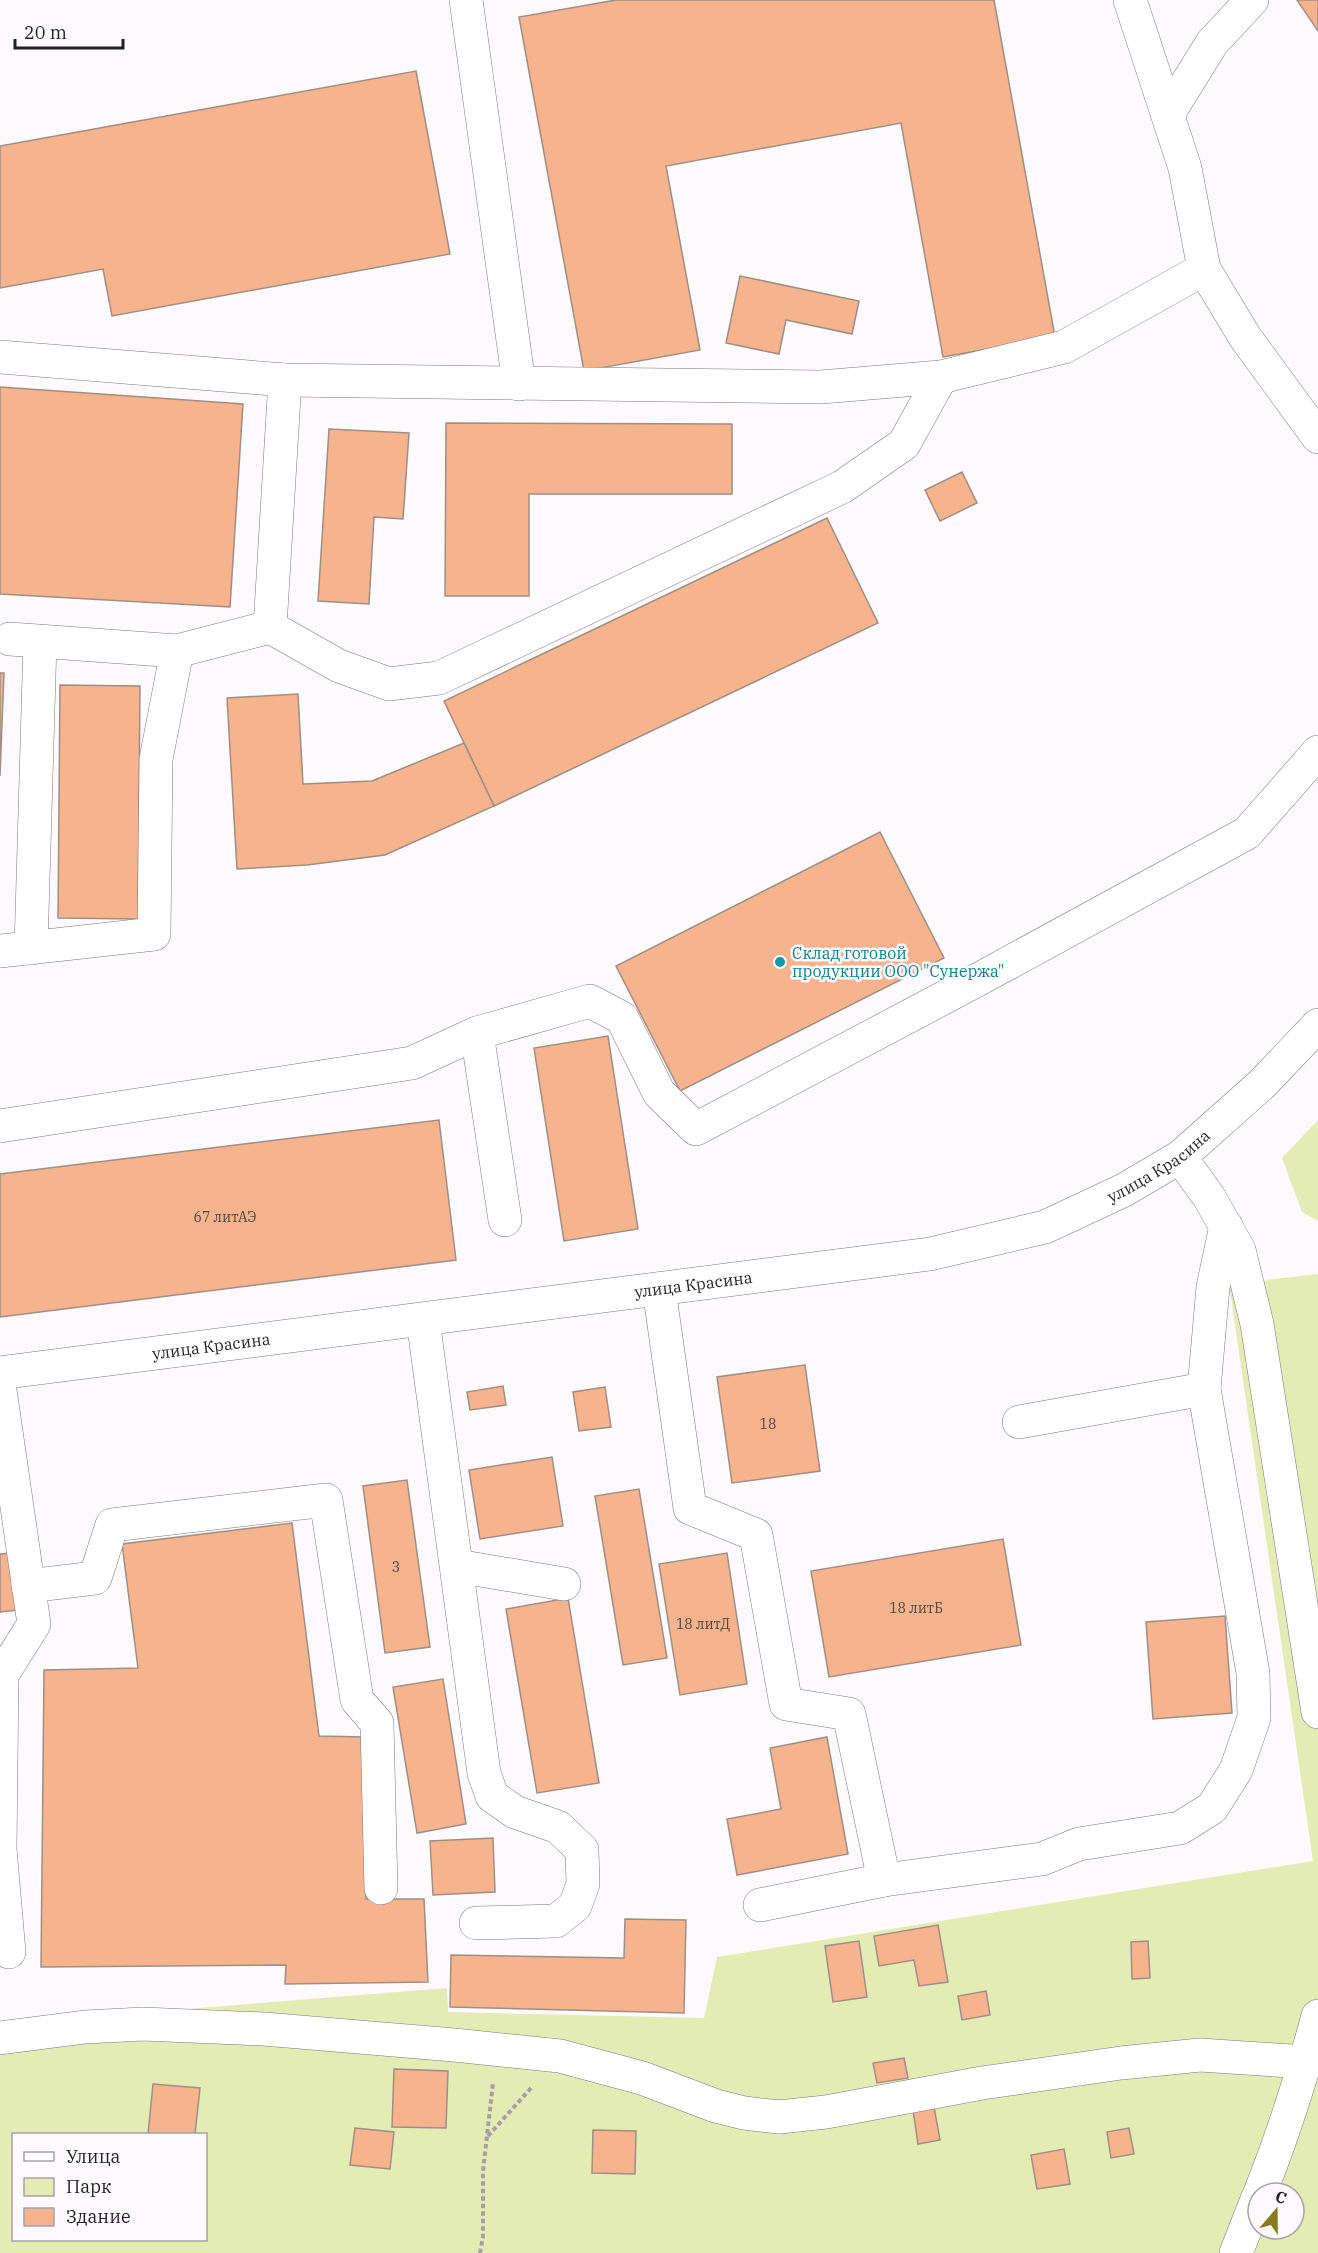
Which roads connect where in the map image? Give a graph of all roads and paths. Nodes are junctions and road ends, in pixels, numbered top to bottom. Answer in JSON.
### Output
{"nodes":[{"id":1,"x":466,"y":0,"type":"edge"},
{"id":2,"x":1130,"y":0,"type":"edge"},
{"id":3,"x":1252,"y":0,"type":"edge"},
{"id":4,"x":1168,"y":114,"type":"junction"},
{"id":5,"x":1204,"y":269,"type":"junction"},
{"id":6,"x":0,"y":357,"type":"edge"},
{"id":7,"x":941,"y":377,"type":"junction"},
{"id":8,"x":285,"y":380,"type":"junction"},
{"id":9,"x":519,"y":384,"type":"junction"},
{"id":10,"x":1318,"y":436,"type":"edge"},
{"id":11,"x":270,"y":627,"type":"junction"},
{"id":12,"x":177,"y":651,"type":"junction"},
{"id":13,"x":1318,"y":752,"type":"edge"},
{"id":14,"x":16,"y":949,"type":"edge"},
{"id":15,"x":1318,"y":1024,"type":"edge"},
{"id":16,"x":477,"y":1034,"type":"junction"},
{"id":17,"x":0,"y":1126,"type":"edge"},
{"id":18,"x":1180,"y":1157,"type":"junction"},
{"id":19,"x":505,"y":1221,"type":"dead end"},
{"id":20,"x":1226,"y":1226,"type":"junction"},
{"id":21,"x":659,"y":1290,"type":"junction"},
{"id":22,"x":423,"y":1320,"type":"junction"},
{"id":23,"x":0,"y":1373,"type":"edge"},
{"id":24,"x":1204,"y":1389,"type":"junction"},
{"id":25,"x":0,"y":1390,"type":"edge"},
{"id":26,"x":1019,"y":1422,"type":"dead end"},
{"id":27,"x":457,"y":1566,"type":"junction"},
{"id":28,"x":564,"y":1584,"type":"dead end"},
{"id":29,"x":28,"y":1586,"type":"junction"},
{"id":30,"x":1318,"y":1712,"type":"edge"},
{"id":31,"x":884,"y":1880,"type":"junction"},
{"id":32,"x":381,"y":1888,"type":"dead end"},
{"id":33,"x":760,"y":1905,"type":"dead end"},
{"id":34,"x":476,"y":1923,"type":"dead end"},
{"id":35,"x":9,"y":1952,"type":"dead end"},
{"id":36,"x":1318,"y":2016,"type":"edge"},
{"id":37,"x":0,"y":2038,"type":"edge"},
{"id":38,"x":497,"y":2050,"type":"junction"},
{"id":39,"x":560,"y":2056,"type":"junction"},
{"id":40,"x":1306,"y":2062,"type":"junction"},
{"id":41,"x":487,"y":2137,"type":"junction"},
{"id":42,"x":1265,"y":2181,"type":"edge"},
{"id":43,"x":1246,"y":2228,"type":"edge"},
{"id":44,"x":480,"y":2253,"type":"edge"},
{"id":45,"x":1236,"y":2253,"type":"edge"}],
"edges":[{"from":1,"to":9,"type":"main road"},
{"from":2,"to":4,"type":"main road"},
{"from":3,"to":4,"type":"main road"},
{"from":4,"to":5,"type":"main road"},
{"from":5,"to":7,"type":"main road"},
{"from":5,"to":10,"type":"main road"},
{"from":6,"to":8,"type":"main road"},
{"from":7,"to":9,"type":"main road"},
{"from":7,"to":11,"type":"main road"},
{"from":8,"to":9,"type":"main road"},
{"from":8,"to":11,"type":"main road"},
{"from":11,"to":12,"type":"main road"},
{"from":12,"to":14,"type":"main road"},
{"from":12,"to":14,"type":"main road"},
{"from":13,"to":16,"type":"main road"},
{"from":15,"to":18,"type":"main road","name":"улица Красина"},
{"from":16,"to":17,"type":"main road"},
{"from":16,"to":19,"type":"main road"},
{"from":18,"to":20,"type":"main road"},
{"from":18,"to":21,"type":"main road","name":"улица Красина"},
{"from":20,"to":24,"type":"main road"},
{"from":20,"to":30,"type":"main road"},
{"from":21,"to":22,"type":"main road","name":"улица Красина"},
{"from":21,"to":31,"type":"main road"},
{"from":22,"to":23,"type":"main road","name":"улица Красина"},
{"from":22,"to":27,"type":"main road"},
{"from":24,"to":26,"type":"main road"},
{"from":24,"to":31,"type":"main road"},
{"from":25,"to":29,"type":"main road"},
{"from":27,"to":28,"type":"main road"},
{"from":27,"to":34,"type":"main road"},
{"from":29,"to":32,"type":"main road"},
{"from":29,"to":35,"type":"main road"},
{"from":31,"to":33,"type":"main road"},
{"from":36,"to":40,"type":"main road"},
{"from":37,"to":38,"type":"main road"},
{"from":38,"to":39,"type":"main road"},
{"from":38,"to":41,"type":"path"},
{"from":39,"to":40,"type":"main road"},
{"from":39,"to":41,"type":"path"},
{"from":40,"to":42,"type":"main road"},
{"from":41,"to":44,"type":"path"},
{"from":43,"to":45,"type":"main road"}]}
